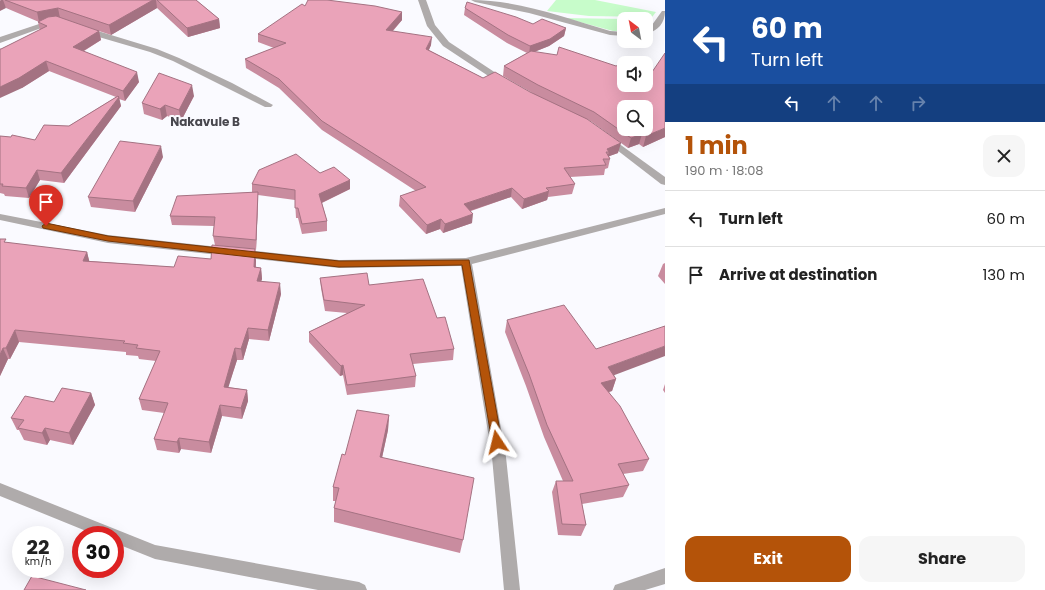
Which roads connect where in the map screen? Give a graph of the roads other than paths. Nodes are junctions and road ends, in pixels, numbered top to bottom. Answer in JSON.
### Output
{"nodes":[{"id":1,"x":422,"y":0,"type":"edge"},
{"id":2,"x":475,"y":0,"type":"edge"},
{"id":3,"x":665,"y":13,"type":"edge"},
{"id":4,"x":60,"y":21,"type":"edge"},
{"id":5,"x":74,"y":25,"type":"edge"},
{"id":6,"x":653,"y":28,"type":"edge"},
{"id":7,"x":617,"y":34,"type":"edge"},
{"id":8,"x":0,"y":40,"type":"edge"},
{"id":9,"x":512,"y":87,"type":"edge"},
{"id":10,"x":268,"y":105,"type":"dead end"},
{"id":11,"x":600,"y":134,"type":"edge"},
{"id":12,"x":665,"y":182,"type":"edge"},
{"id":13,"x":665,"y":211,"type":"edge"},
{"id":14,"x":0,"y":217,"type":"edge"},
{"id":15,"x":466,"y":262,"type":"junction"},
{"id":16,"x":0,"y":489,"type":"edge"},
{"id":17,"x":92,"y":526,"type":"edge"},
{"id":18,"x":124,"y":539,"type":"edge"},
{"id":19,"x":665,"y":576,"type":"edge"},
{"id":20,"x":359,"y":590,"type":"edge"},
{"id":21,"x":512,"y":590,"type":"edge"},
{"id":22,"x":621,"y":590,"type":"edge"}],
"edges":[{"from":1,"to":9,"type":"street"},
{"from":2,"to":7,"type":"street"},
{"from":3,"to":6,"type":"street"},
{"from":4,"to":8,"type":"street"},
{"from":5,"to":10,"type":"street"},
{"from":11,"to":12,"type":"street"},
{"from":13,"to":15,"type":"street"},
{"from":14,"to":15,"type":"street"},
{"from":15,"to":21,"type":"street"},
{"from":16,"to":17,"type":"street"},
{"from":18,"to":20,"type":"street"},
{"from":19,"to":22,"type":"street"}]}
